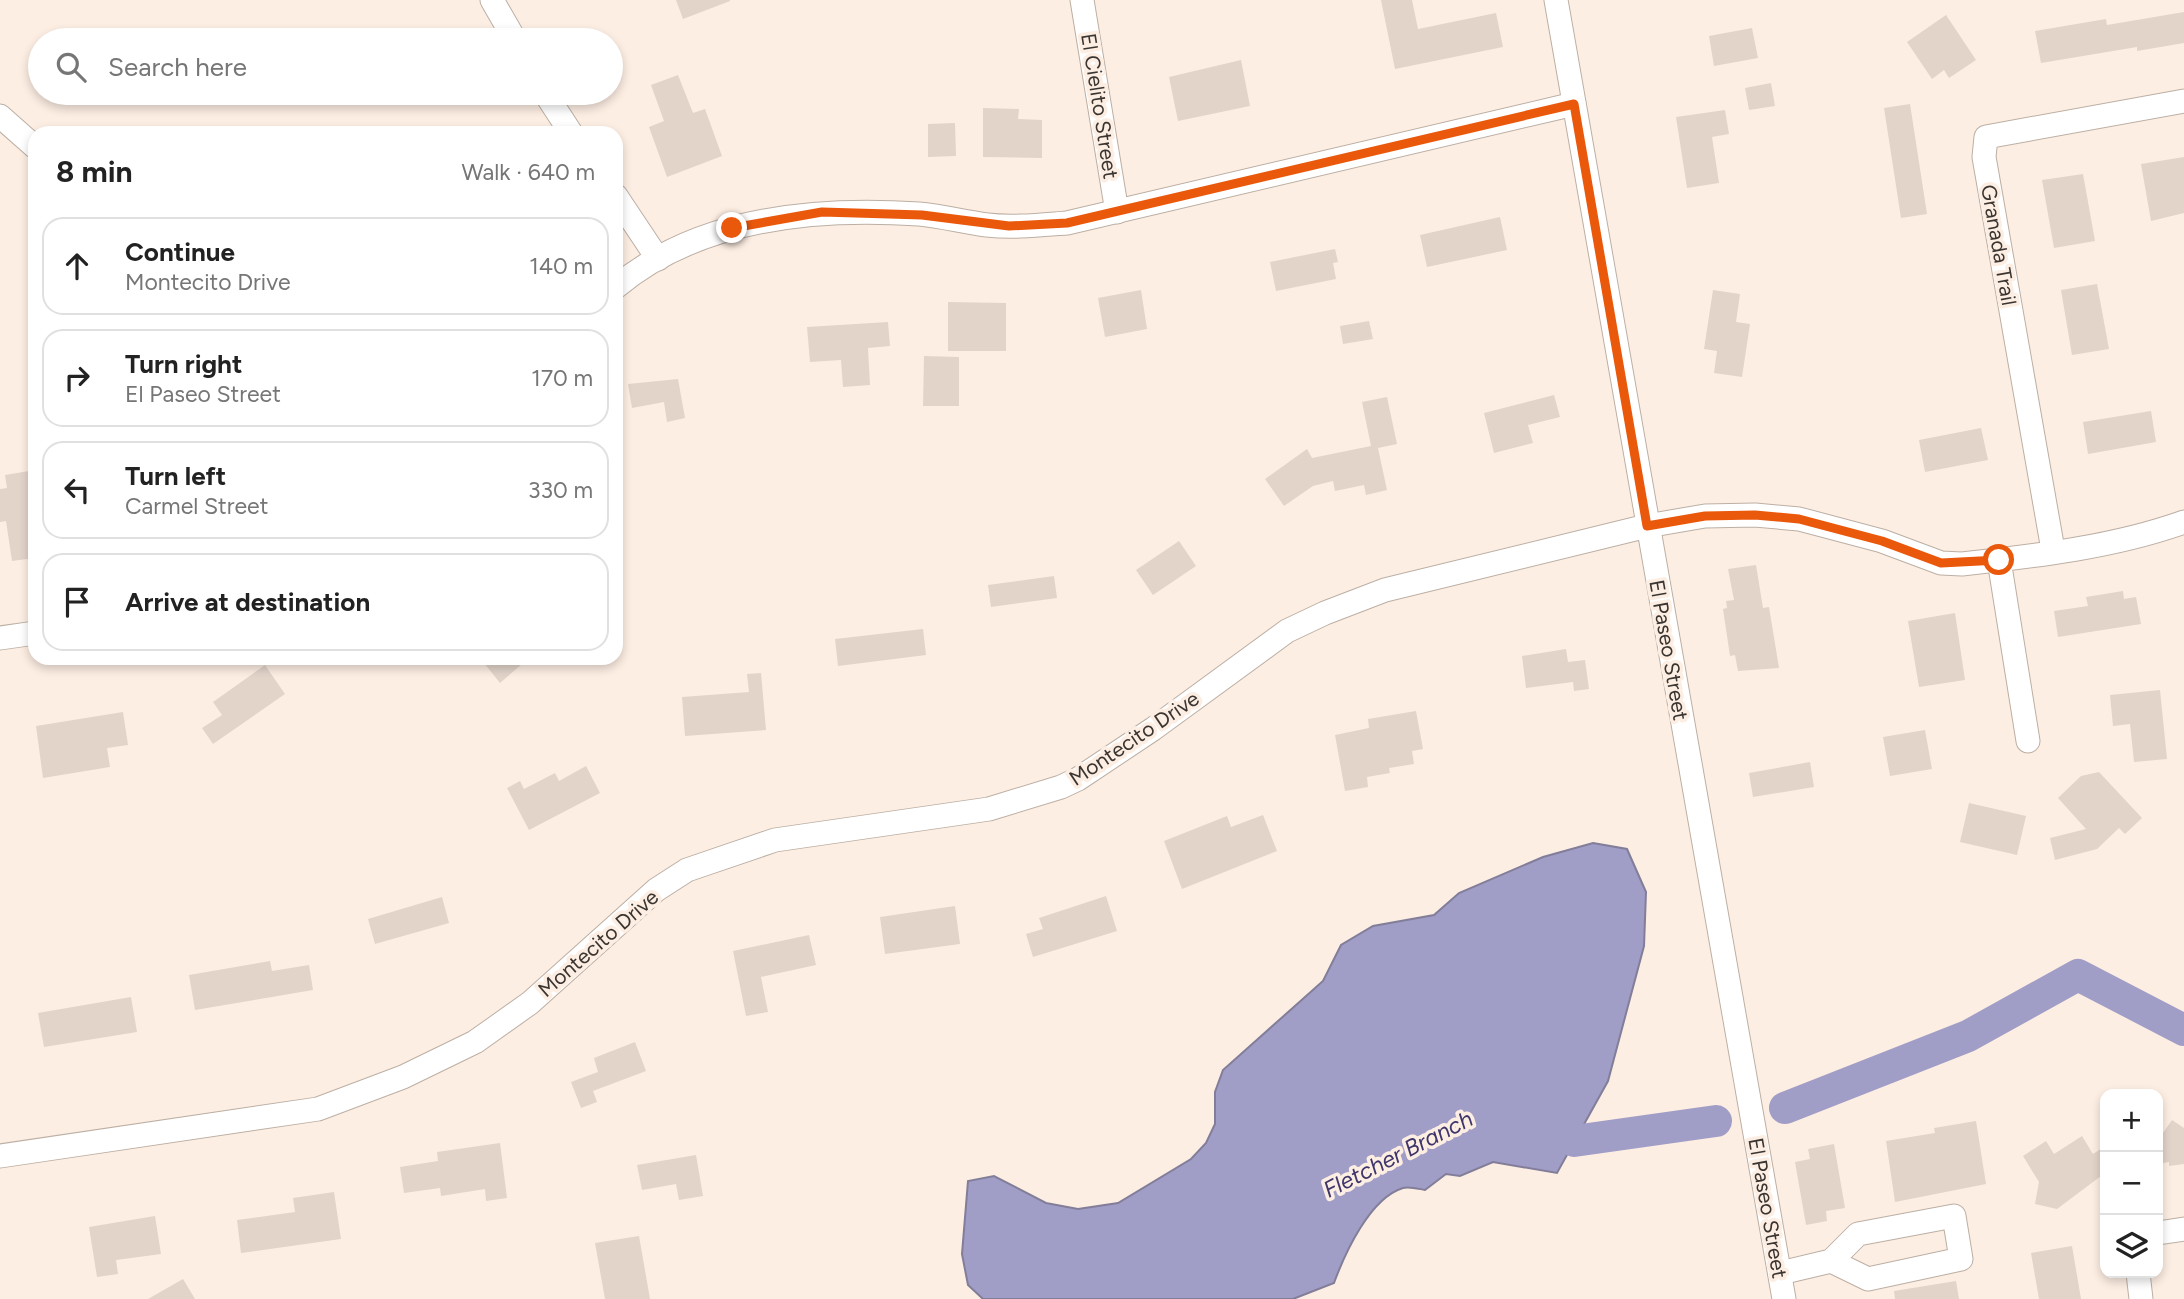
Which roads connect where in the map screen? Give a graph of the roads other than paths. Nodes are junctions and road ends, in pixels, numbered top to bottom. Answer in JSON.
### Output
{"nodes":[{"id":1,"x":492,"y":0,"type":"edge"},
{"id":2,"x":1082,"y":0,"type":"edge"},
{"id":3,"x":1556,"y":0,"type":"edge"},
{"id":4,"x":508,"y":28,"type":"edge"},
{"id":5,"x":2184,"y":101,"type":"edge"},
{"id":6,"x":1574,"y":104,"type":"junction"},
{"id":7,"x":553,"y":105,"type":"edge"},
{"id":8,"x":0,"y":116,"type":"edge"},
{"id":9,"x":566,"y":126,"type":"edge"},
{"id":10,"x":28,"y":141,"type":"edge"},
{"id":11,"x":623,"y":206,"type":"edge"},
{"id":12,"x":1117,"y":212,"type":"junction"},
{"id":13,"x":658,"y":259,"type":"junction"},
{"id":14,"x":623,"y":282,"type":"edge"},
{"id":15,"x":2184,"y":522,"type":"edge"},
{"id":16,"x":1647,"y":526,"type":"junction"},
{"id":17,"x":2053,"y":551,"type":"junction"},
{"id":18,"x":1999,"y":560,"type":"junction"},
{"id":19,"x":28,"y":634,"type":"edge"},
{"id":20,"x":0,"y":638,"type":"edge"},
{"id":21,"x":2028,"y":741,"type":"dead end"},
{"id":22,"x":0,"y":1156,"type":"edge"},
{"id":23,"x":2184,"y":1229,"type":"edge"},
{"id":24,"x":2163,"y":1232,"type":"edge"},
{"id":25,"x":1831,"y":1261,"type":"junction"},
{"id":26,"x":1780,"y":1273,"type":"junction"},
{"id":27,"x":2139,"y":1278,"type":"edge"},
{"id":28,"x":1784,"y":1299,"type":"edge"},
{"id":29,"x":2141,"y":1299,"type":"edge"}],
"edges":[{"from":1,"to":4,"type":"street"},
{"from":2,"to":12,"type":"street","name":"El Cielito Street"},
{"from":3,"to":6,"type":"street","name":"El Paseo Street"},
{"from":5,"to":17,"type":"street","name":"Granada Trail"},
{"from":6,"to":12,"type":"street"},
{"from":6,"to":16,"type":"street","name":"El Paseo Street"},
{"from":7,"to":9,"type":"street"},
{"from":8,"to":10,"type":"street"},
{"from":11,"to":13,"type":"street"},
{"from":12,"to":13,"type":"street"},
{"from":13,"to":14,"type":"street"},
{"from":15,"to":17,"type":"street","name":"Montecito Drive"},
{"from":16,"to":18,"type":"street","name":"Montecito Drive"},
{"from":16,"to":22,"type":"street","name":"Montecito Drive"},
{"from":16,"to":26,"type":"street","name":"El Paseo Street"},
{"from":17,"to":18,"type":"street","name":"Montecito Drive"},
{"from":18,"to":21,"type":"street"},
{"from":19,"to":20,"type":"street"},
{"from":23,"to":24,"type":"street"},
{"from":25,"to":25,"type":"street"},
{"from":25,"to":26,"type":"street"},
{"from":26,"to":28,"type":"street","name":"El Paseo Street"},
{"from":27,"to":29,"type":"street"}]}
